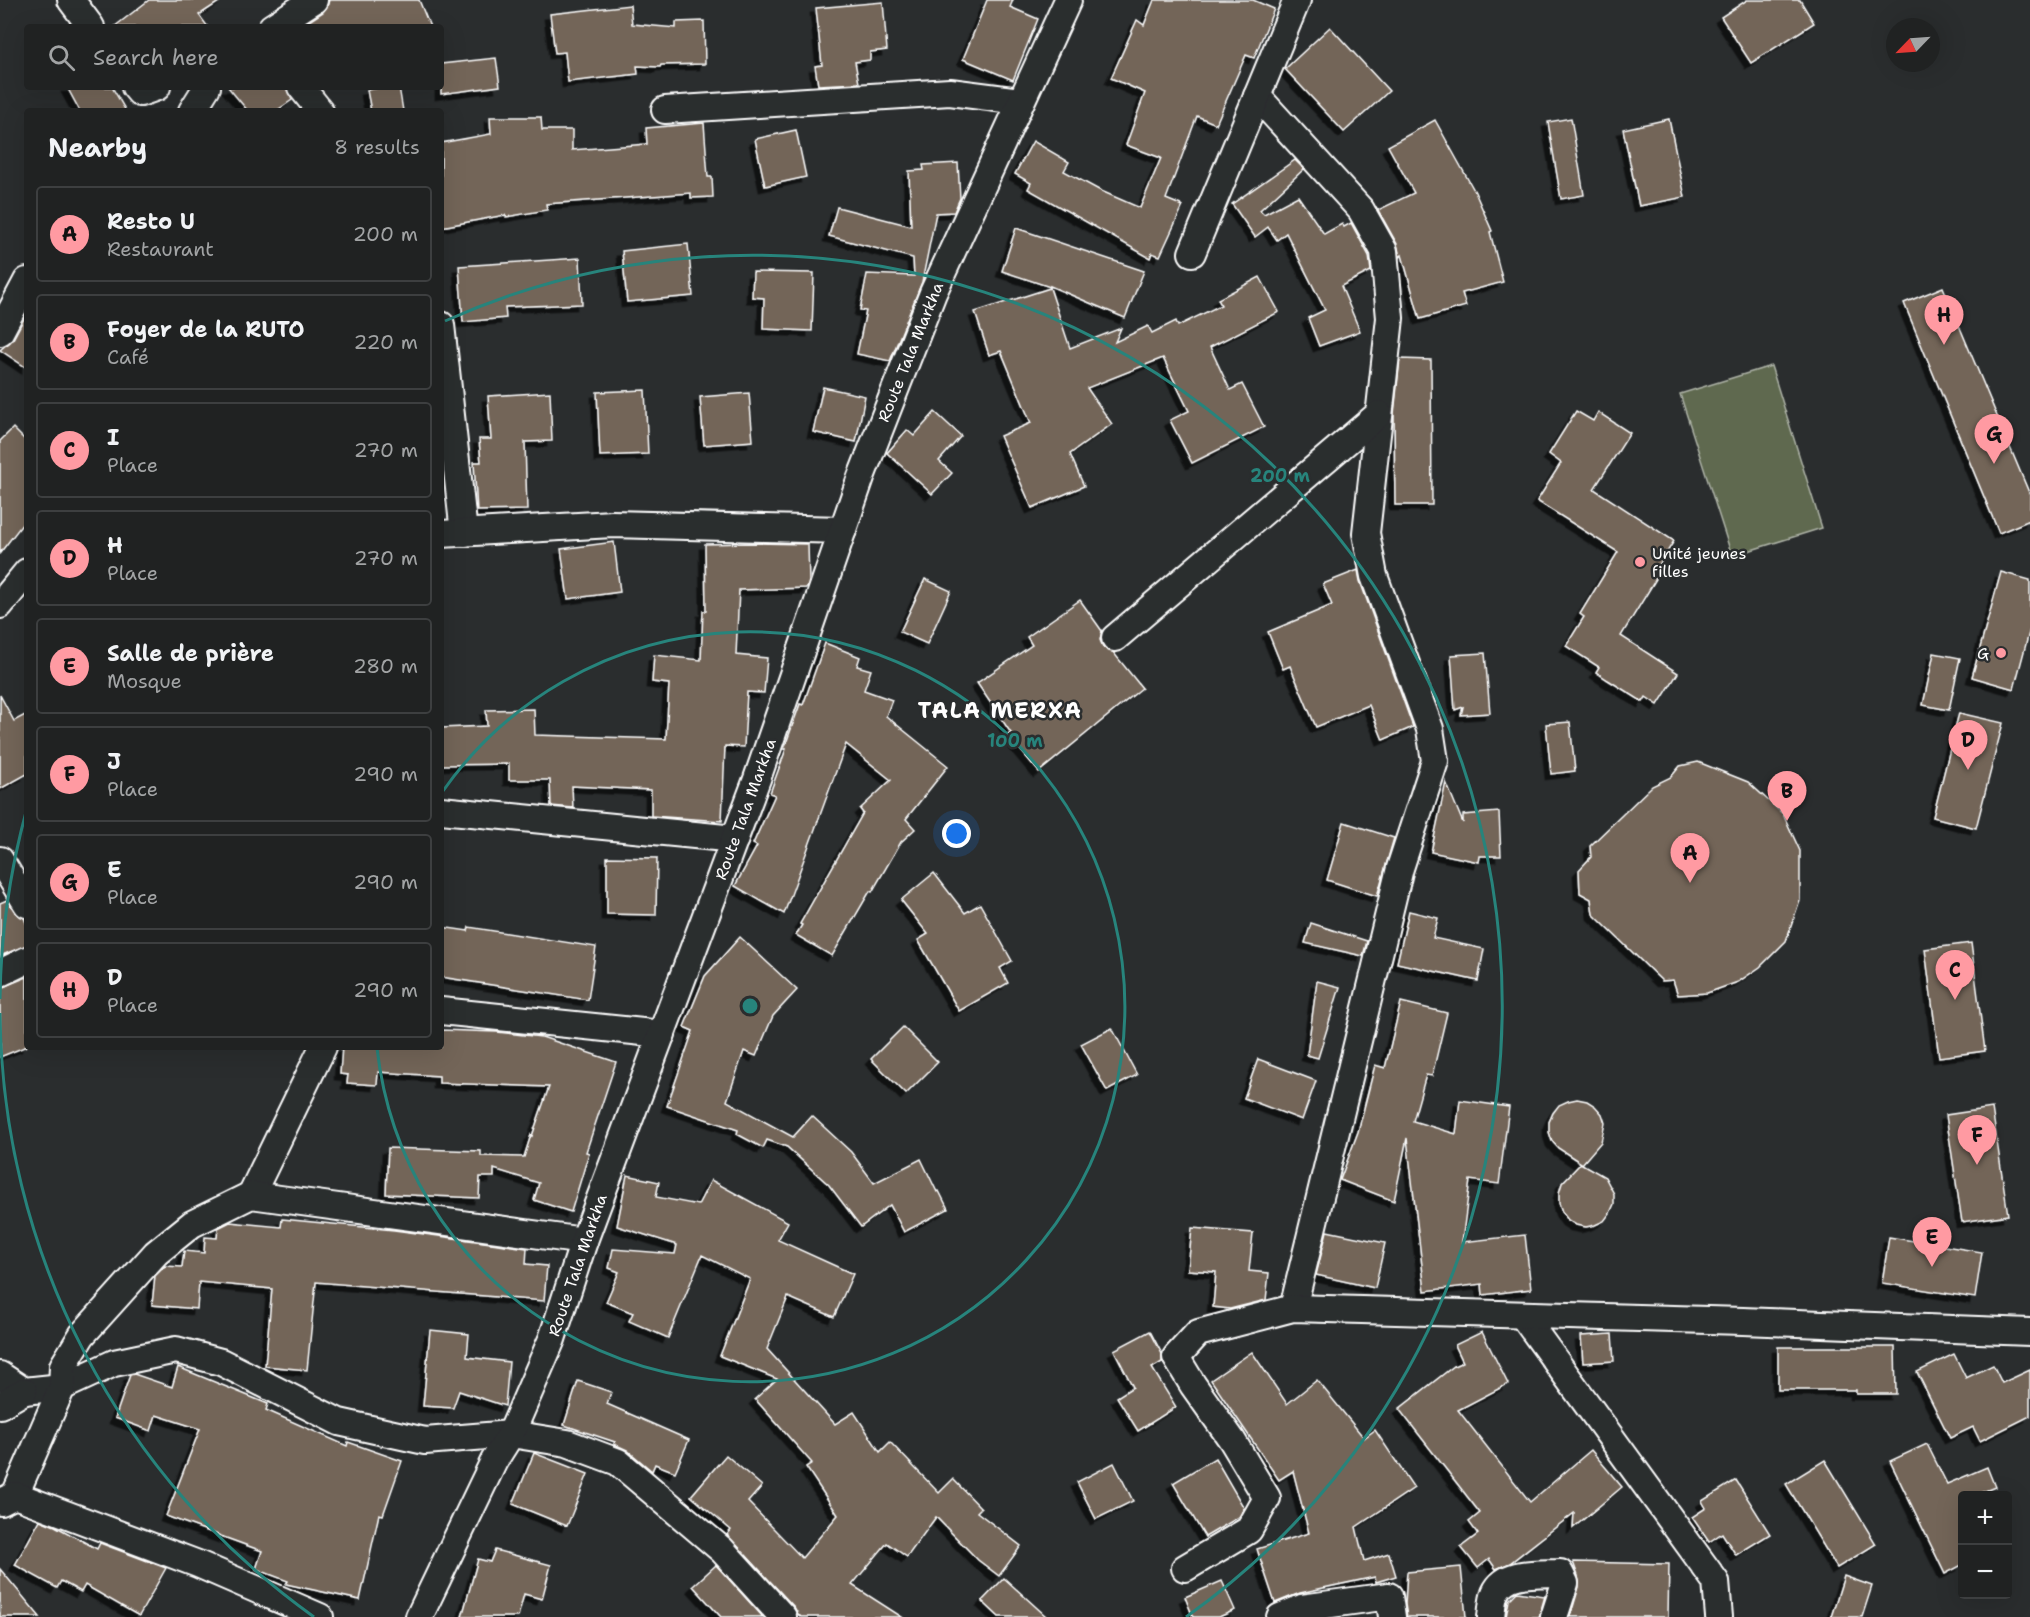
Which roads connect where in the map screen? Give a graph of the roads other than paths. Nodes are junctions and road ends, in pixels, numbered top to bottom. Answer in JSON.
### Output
{"nodes":[{"id":1,"x":71,"y":0,"type":"edge"},
{"id":2,"x":314,"y":0,"type":"edge"},
{"id":3,"x":1068,"y":0,"type":"edge"},
{"id":4,"x":1297,"y":0,"type":"edge"},
{"id":5,"x":89,"y":24,"type":"edge"},
{"id":6,"x":277,"y":24,"type":"edge"},
{"id":7,"x":205,"y":90,"type":"edge"},
{"id":8,"x":303,"y":90,"type":"edge"},
{"id":9,"x":1257,"y":96,"type":"junction"},
{"id":10,"x":1020,"y":101,"type":"junction"},
{"id":11,"x":194,"y":108,"type":"edge"},
{"id":12,"x":318,"y":108,"type":"edge"},
{"id":13,"x":665,"y":110,"type":"dead end"},
{"id":14,"x":1192,"y":253,"type":"dead end"},
{"id":15,"x":24,"y":287,"type":"edge"},
{"id":16,"x":0,"y":332,"type":"edge"},
{"id":17,"x":444,"y":382,"type":"edge"},
{"id":18,"x":1379,"y":414,"type":"junction"},
{"id":19,"x":843,"y":530,"type":"junction"},
{"id":20,"x":452,"y":533,"type":"edge"},
{"id":21,"x":24,"y":576,"type":"edge"},
{"id":22,"x":0,"y":605,"type":"edge"},
{"id":23,"x":1115,"y":638,"type":"dead end"},
{"id":24,"x":444,"y":810,"type":"edge"},
{"id":25,"x":735,"y":840,"type":"junction"},
{"id":26,"x":0,"y":860,"type":"edge"},
{"id":27,"x":24,"y":899,"type":"edge"},
{"id":28,"x":24,"y":961,"type":"edge"},
{"id":29,"x":0,"y":973,"type":"edge"},
{"id":30,"x":444,"y":1011,"type":"edge"},
{"id":31,"x":662,"y":1034,"type":"junction"},
{"id":32,"x":322,"y":1050,"type":"edge"},
{"id":33,"x":252,"y":1195,"type":"junction"},
{"id":34,"x":584,"y":1241,"type":"junction"},
{"id":35,"x":1293,"y":1308,"type":"junction"},
{"id":36,"x":1523,"y":1316,"type":"junction"},
{"id":37,"x":2030,"y":1332,"type":"edge"},
{"id":38,"x":0,"y":1375,"type":"edge"},
{"id":39,"x":62,"y":1387,"type":"junction"},
{"id":40,"x":24,"y":1391,"type":"junction"},
{"id":41,"x":0,"y":1405,"type":"edge"},
{"id":42,"x":511,"y":1434,"type":"junction"},
{"id":43,"x":8,"y":1499,"type":"edge"},
{"id":44,"x":1185,"y":1568,"type":"dead end"},
{"id":45,"x":320,"y":1617,"type":"edge"},
{"id":46,"x":418,"y":1617,"type":"edge"},
{"id":47,"x":783,"y":1617,"type":"edge"},
{"id":48,"x":1280,"y":1617,"type":"edge"},
{"id":49,"x":1392,"y":1617,"type":"edge"},
{"id":50,"x":1491,"y":1617,"type":"edge"},
{"id":51,"x":1554,"y":1617,"type":"edge"},
{"id":52,"x":1719,"y":1617,"type":"edge"}],
"edges":[{"from":1,"to":5,"type":"street"},
{"from":2,"to":6,"type":"street"},
{"from":3,"to":10,"type":"street","name":"Route Tala Markha"},
{"from":4,"to":9,"type":"street"},
{"from":7,"to":11,"type":"street"},
{"from":8,"to":12,"type":"street"},
{"from":9,"to":14,"type":"street"},
{"from":9,"to":18,"type":"street"},
{"from":10,"to":13,"type":"street"},
{"from":10,"to":19,"type":"street","name":"Route Tala Markha"},
{"from":15,"to":16,"type":"street"},
{"from":17,"to":20,"type":"street"},
{"from":18,"to":23,"type":"street"},
{"from":18,"to":35,"type":"street"},
{"from":19,"to":20,"type":"street"},
{"from":19,"to":25,"type":"street","name":"Route Tala Markha"},
{"from":21,"to":22,"type":"street"},
{"from":24,"to":25,"type":"street"},
{"from":25,"to":31,"type":"street","name":"Route Tala Markha"},
{"from":26,"to":27,"type":"street"},
{"from":28,"to":29,"type":"street"},
{"from":30,"to":31,"type":"street"},
{"from":31,"to":34,"type":"street","name":"Route Tala Markha"},
{"from":32,"to":33,"type":"street"},
{"from":33,"to":34,"type":"street"},
{"from":33,"to":39,"type":"street"},
{"from":34,"to":42,"type":"street","name":"Route Tala Markha"},
{"from":35,"to":36,"type":"street"},
{"from":35,"to":44,"type":"street"},
{"from":36,"to":37,"type":"street"},
{"from":36,"to":52,"type":"street"},
{"from":38,"to":40,"type":"street"},
{"from":39,"to":40,"type":"street"},
{"from":39,"to":42,"type":"street"},
{"from":39,"to":43,"type":"street"},
{"from":40,"to":41,"type":"street"},
{"from":42,"to":46,"type":"street","name":"Route Tala Markha"},
{"from":42,"to":47,"type":"street"},
{"from":43,"to":45,"type":"street"},
{"from":48,"to":49,"type":"street"},
{"from":50,"to":51,"type":"street"}]}
